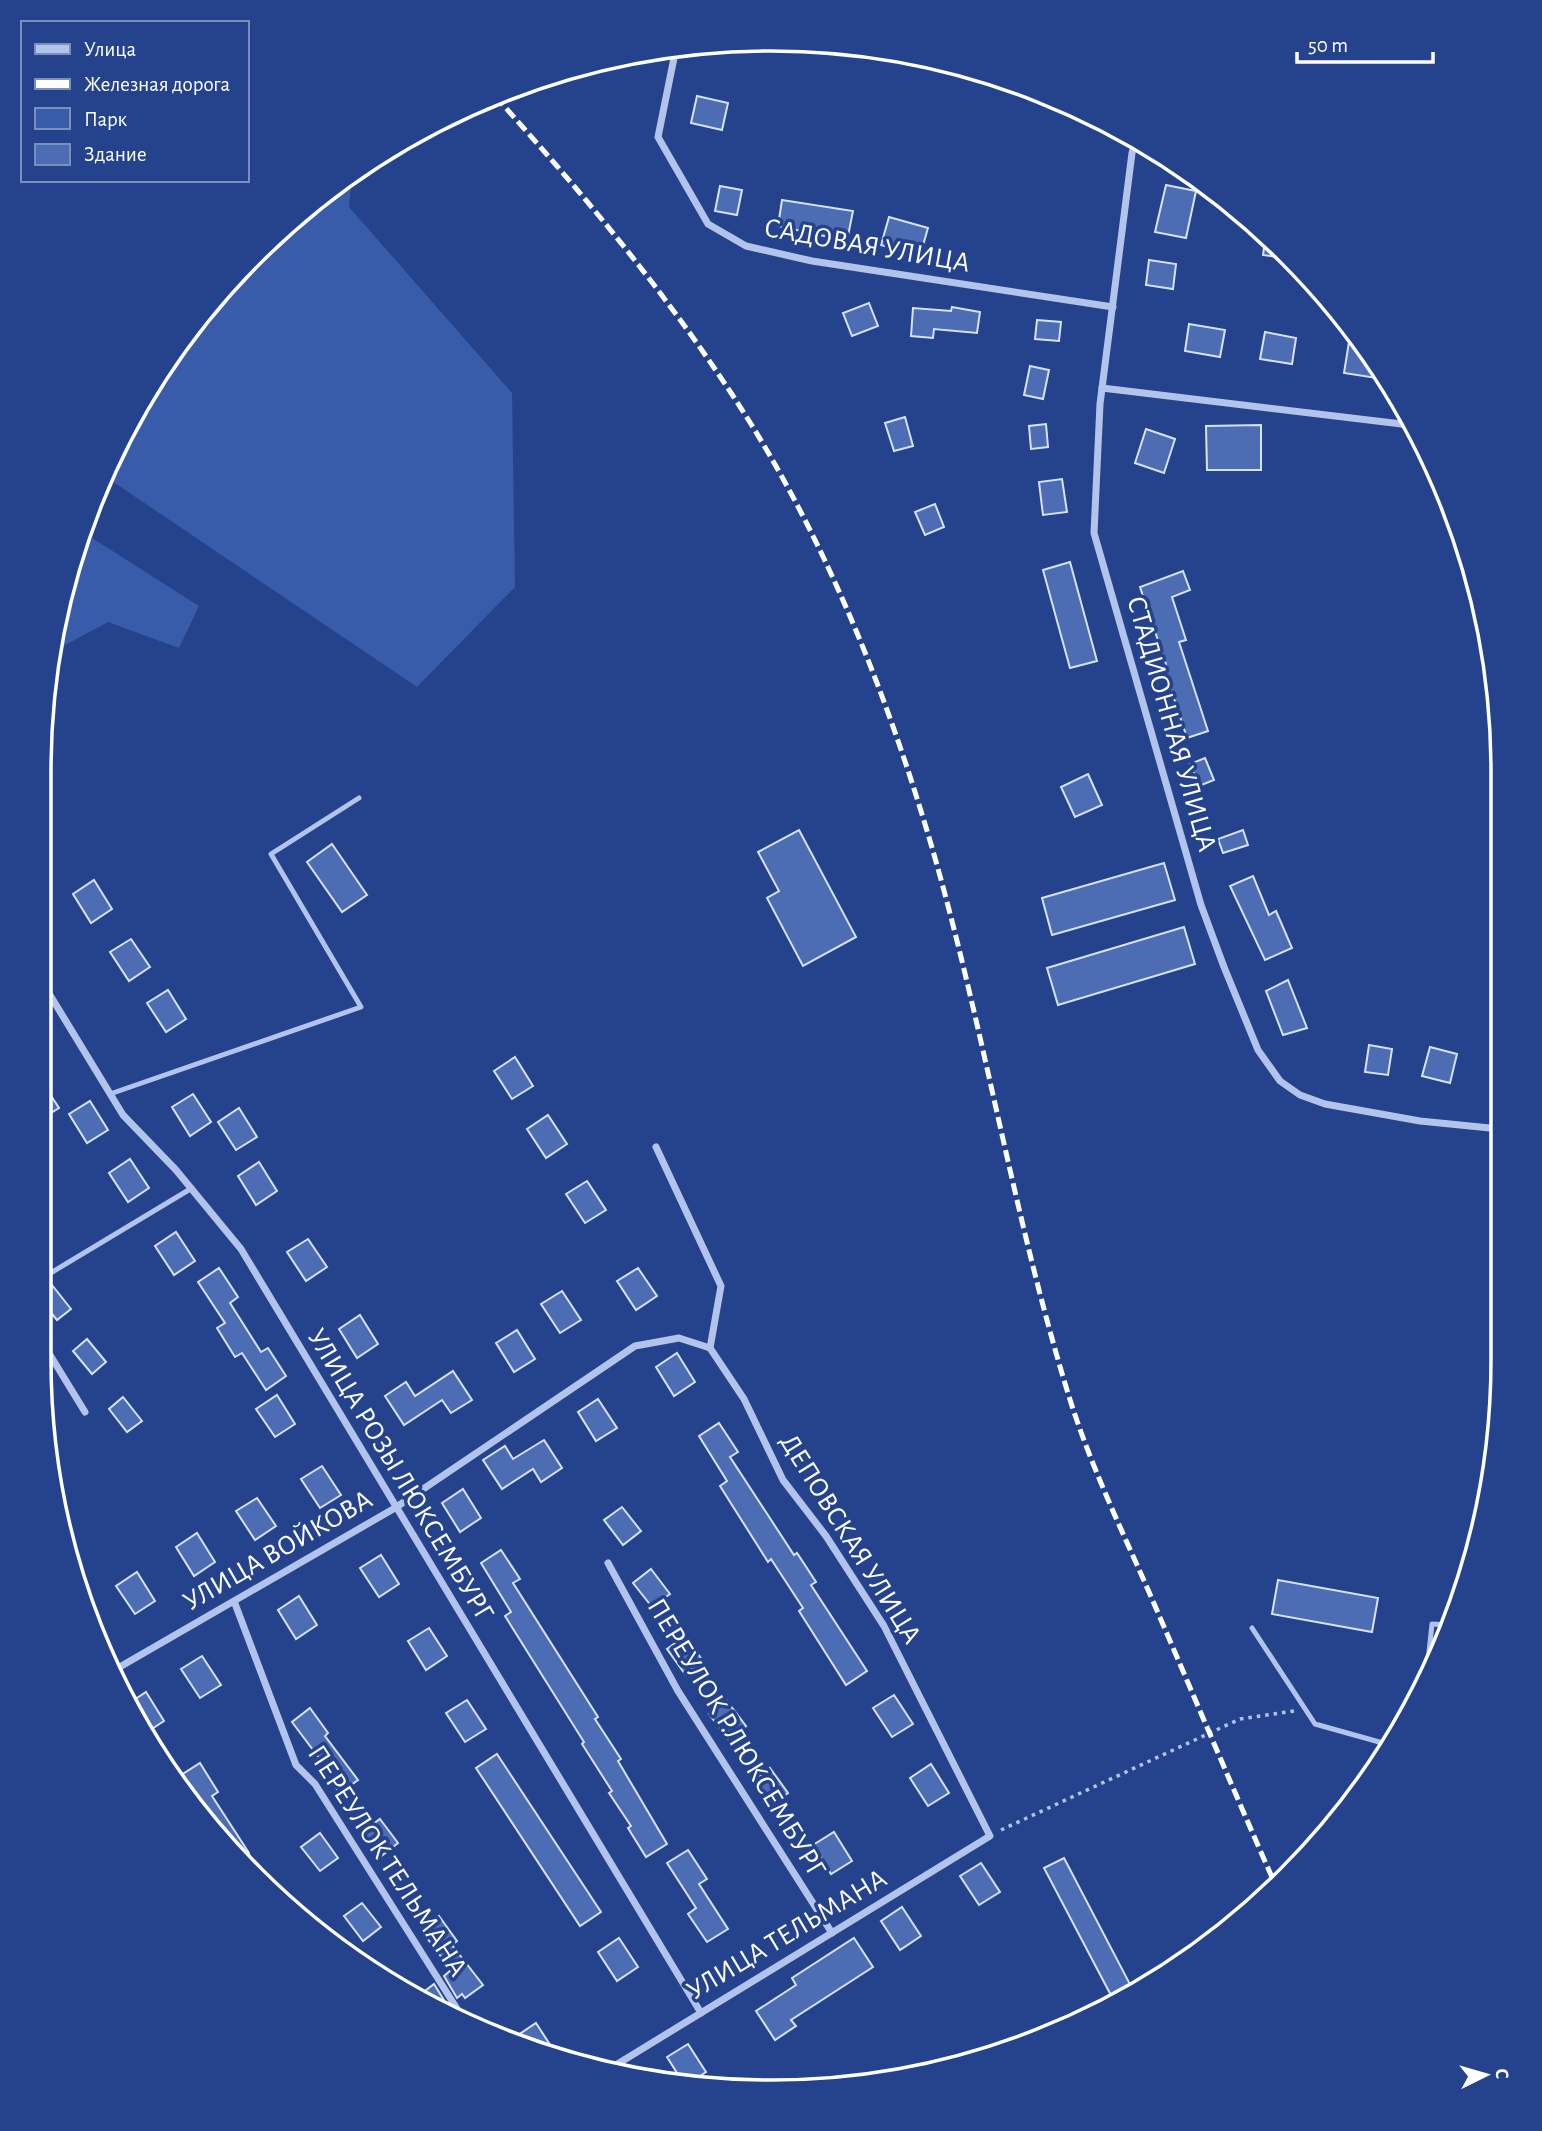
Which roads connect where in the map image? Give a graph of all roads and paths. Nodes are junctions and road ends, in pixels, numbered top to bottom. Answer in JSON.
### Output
{"nodes":[{"id":1,"x":674,"y":57,"type":"edge"},
{"id":2,"x":1133,"y":149,"type":"edge"},
{"id":3,"x":1113,"y":307,"type":"junction"},
{"id":4,"x":1102,"y":388,"type":"junction"},
{"id":5,"x":1402,"y":424,"type":"edge"},
{"id":6,"x":359,"y":798,"type":"dead end"},
{"id":7,"x":51,"y":998,"type":"edge"},
{"id":8,"x":110,"y":1094,"type":"junction"},
{"id":9,"x":1491,"y":1128,"type":"edge"},
{"id":10,"x":656,"y":1147,"type":"dead end"},
{"id":11,"x":192,"y":1188,"type":"junction"},
{"id":12,"x":51,"y":1272,"type":"edge"},
{"id":13,"x":709,"y":1349,"type":"junction"},
{"id":14,"x":51,"y":1358,"type":"edge"},
{"id":15,"x":85,"y":1412,"type":"dead end"},
{"id":16,"x":395,"y":1508,"type":"junction"},
{"id":17,"x":608,"y":1563,"type":"dead end"},
{"id":18,"x":234,"y":1601,"type":"junction"},
{"id":19,"x":1441,"y":1624,"type":"edge"},
{"id":20,"x":1252,"y":1628,"type":"dead end"},
{"id":21,"x":1429,"y":1652,"type":"edge"},
{"id":22,"x":120,"y":1667,"type":"edge"},
{"id":23,"x":1305,"y":1709,"type":"junction"},
{"id":24,"x":1381,"y":1742,"type":"edge"},
{"id":25,"x":990,"y":1836,"type":"junction"},
{"id":26,"x":832,"y":1933,"type":"junction"},
{"id":27,"x":456,"y":2008,"type":"edge"},
{"id":28,"x":701,"y":2012,"type":"junction"},
{"id":29,"x":618,"y":2063,"type":"edge"}],
"edges":[{"from":1,"to":3,"type":"street","name":"САДОВАЯ УЛИЦА"},
{"from":2,"to":3,"type":"street","name":"СТАДИОННАЯ УЛИЦА"},
{"from":3,"to":4,"type":"street","name":"СТАДИОННАЯ УЛИЦА"},
{"from":4,"to":5,"type":"street"},
{"from":4,"to":9,"type":"street","name":"СТАДИОННАЯ УЛИЦА"},
{"from":6,"to":8,"type":"lane"},
{"from":7,"to":8,"type":"street","name":"УЛИЦА РОЗЫ ЛЮКСЕМБУРГ"},
{"from":8,"to":11,"type":"street","name":"УЛИЦА РОЗЫ ЛЮКСЕМБУРГ"},
{"from":10,"to":13,"type":"street"},
{"from":11,"to":12,"type":"lane"},
{"from":11,"to":16,"type":"street","name":"УЛИЦА РОЗЫ ЛЮКСЕМБУРГ"},
{"from":13,"to":16,"type":"street","name":"УЛИЦА ВОЙКОВА"},
{"from":13,"to":25,"type":"street","name":"ДЕПОВСКАЯ УЛИЦА"},
{"from":14,"to":15,"type":"street"},
{"from":16,"to":18,"type":"street","name":"УЛИЦА ВОЙКОВА"},
{"from":16,"to":28,"type":"street","name":"УЛИЦА РОЗЫ ЛЮКСЕМБУРГ"},
{"from":17,"to":26,"type":"street","name":"ПЕРЕУЛОК Р.ЛЮКСЕМБУРГ"},
{"from":18,"to":22,"type":"street","name":"УЛИЦА ВОЙКОВА"},
{"from":18,"to":27,"type":"street","name":"ПЕРЕУЛОК ТЕЛЬМАНА"},
{"from":19,"to":21,"type":"lane"},
{"from":20,"to":23,"type":"lane"},
{"from":23,"to":24,"type":"lane"},
{"from":23,"to":25,"type":"path"},
{"from":25,"to":26,"type":"street","name":"УЛИЦА ТЕЛЬМАНА"},
{"from":26,"to":28,"type":"street","name":"УЛИЦА ТЕЛЬМАНА"},
{"from":28,"to":29,"type":"street","name":"УЛИЦА ТЕЛЬМАНА"}]}
